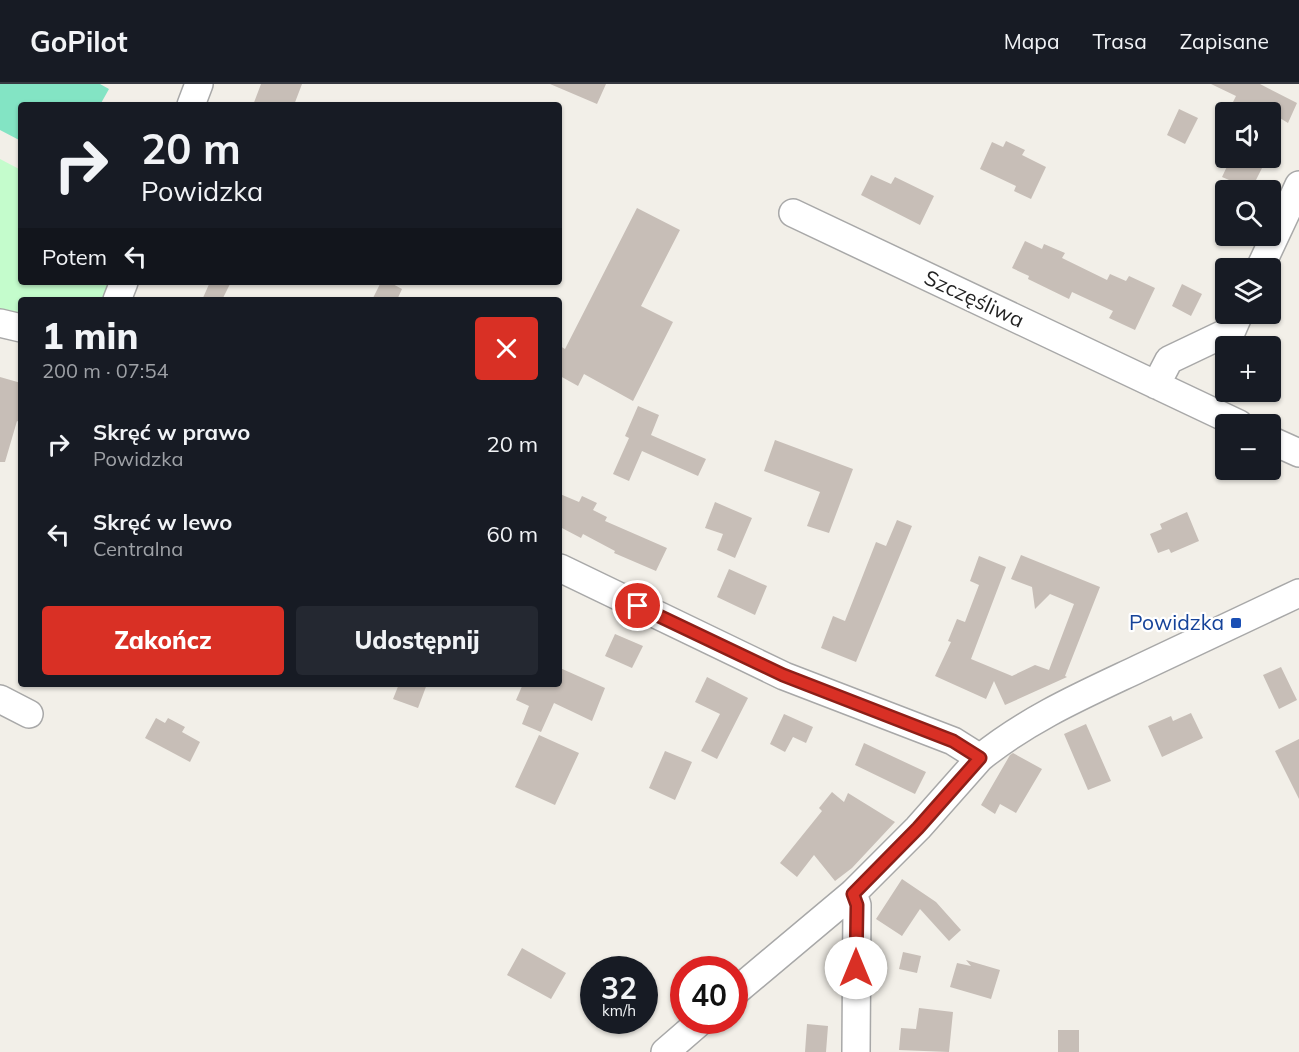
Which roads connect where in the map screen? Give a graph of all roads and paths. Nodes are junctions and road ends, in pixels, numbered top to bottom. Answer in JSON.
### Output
{"nodes":[{"id":1,"x":199,"y":84,"type":"edge"},
{"id":2,"x":192,"y":102,"type":"edge"},
{"id":3,"x":1299,"y":185,"type":"edge"},
{"id":4,"x":793,"y":213,"type":"dead end"},
{"id":5,"x":1265,"y":258,"type":"edge"},
{"id":6,"x":0,"y":323,"type":"edge"},
{"id":7,"x":1235,"y":324,"type":"edge"},
{"id":8,"x":18,"y":327,"type":"edge"},
{"id":9,"x":1156,"y":385,"type":"junction"},
{"id":10,"x":1218,"y":414,"type":"edge"},
{"id":11,"x":1281,"y":445,"type":"edge"},
{"id":12,"x":1299,"y":453,"type":"edge"},
{"id":13,"x":562,"y":569,"type":"edge"},
{"id":14,"x":1299,"y":593,"type":"edge"},
{"id":15,"x":0,"y":699,"type":"edge"},
{"id":16,"x":29,"y":714,"type":"dead end"},
{"id":17,"x":980,"y":758,"type":"junction"},
{"id":18,"x":853,"y":894,"type":"junction"},
{"id":19,"x":748,"y":981,"type":"edge"},
{"id":20,"x":686,"y":1034,"type":"edge"},
{"id":21,"x":665,"y":1052,"type":"edge"},
{"id":22,"x":856,"y":1052,"type":"edge"}],
"edges":[{"from":1,"to":2,"type":"street"},
{"from":3,"to":5,"type":"street"},
{"from":4,"to":9,"type":"street","name":"Szczęśliwa"},
{"from":6,"to":8,"type":"street"},
{"from":7,"to":9,"type":"street"},
{"from":9,"to":10,"type":"street","name":"Szczęśliwa"},
{"from":11,"to":12,"type":"street"},
{"from":13,"to":17,"type":"street"},
{"from":14,"to":17,"type":"street"},
{"from":15,"to":16,"type":"street"},
{"from":17,"to":18,"type":"street"},
{"from":18,"to":19,"type":"street"},
{"from":18,"to":22,"type":"street"},
{"from":20,"to":21,"type":"street"}]}
